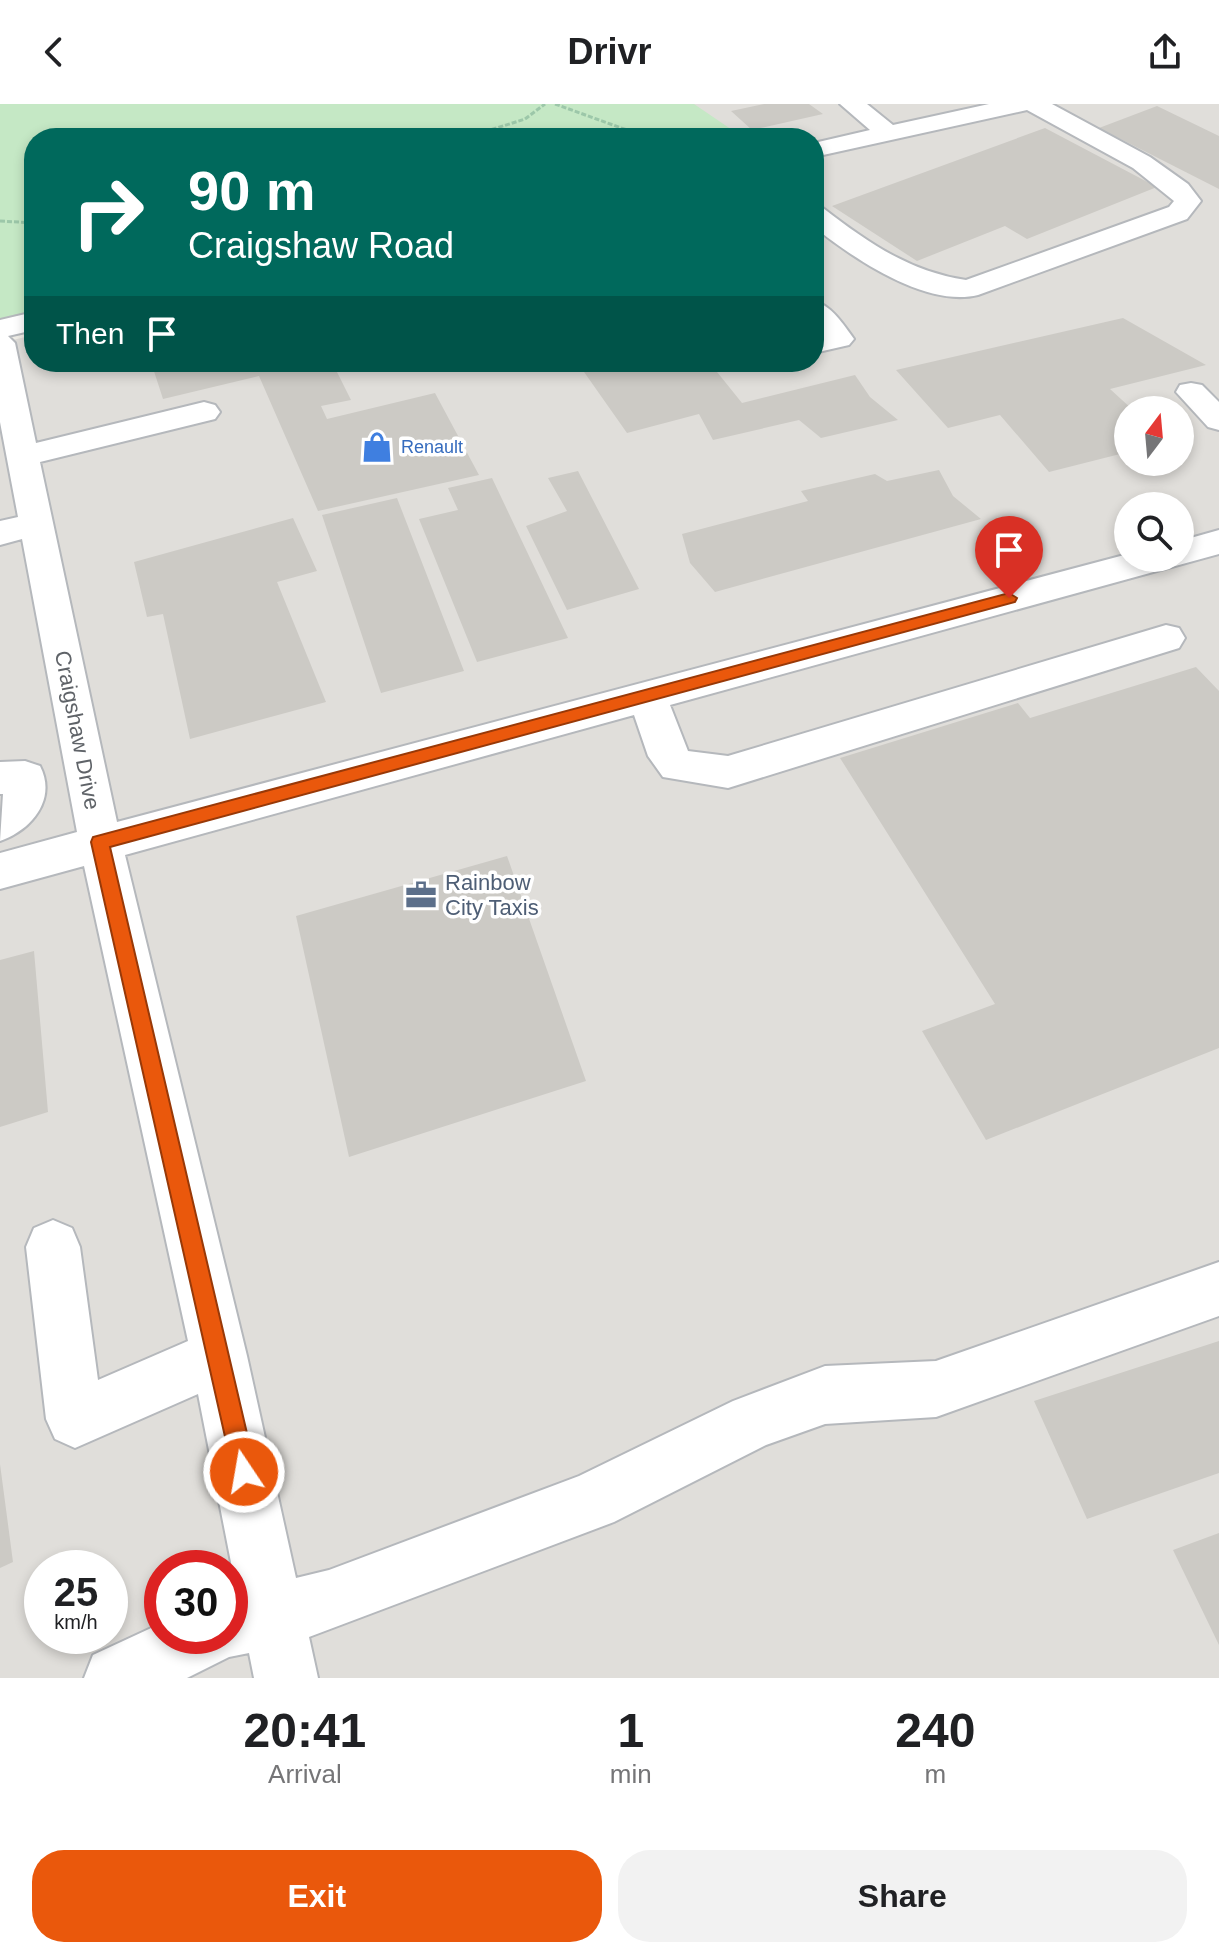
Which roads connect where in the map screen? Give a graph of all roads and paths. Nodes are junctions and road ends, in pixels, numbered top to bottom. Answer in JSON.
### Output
{"nodes":[{"id":1,"x":545,"y":104,"type":"edge"},
{"id":2,"x":555,"y":104,"type":"edge"},
{"id":3,"x":852,"y":104,"type":"edge"},
{"id":4,"x":1021,"y":104,"type":"edge"},
{"id":5,"x":1034,"y":104,"type":"edge"},
{"id":6,"x":497,"y":128,"type":"edge"},
{"id":7,"x":621,"y":128,"type":"edge"},
{"id":8,"x":888,"y":133,"type":"junction"},
{"id":9,"x":824,"y":148,"type":"edge"},
{"id":10,"x":0,"y":221,"type":"edge"},
{"id":11,"x":24,"y":222,"type":"edge"},
{"id":12,"x":824,"y":222,"type":"edge"},
{"id":13,"x":824,"y":322,"type":"edge"},
{"id":14,"x":24,"y":323,"type":"edge"},
{"id":15,"x":0,"y":329,"type":"edge"},
{"id":16,"x":824,"y":342,"type":"edge"},
{"id":17,"x":0,"y":343,"type":"edge"},
{"id":18,"x":1191,"y":392,"type":"dead end"},
{"id":19,"x":204,"y":412,"type":"dead end"},
{"id":20,"x":1219,"y":420,"type":"edge"},
{"id":21,"x":24,"y":456,"type":"junction"},
{"id":22,"x":19,"y":528,"type":"edge"},
{"id":23,"x":1219,"y":542,"type":"edge"},
{"id":24,"x":1194,"y":549,"type":"edge"},
{"id":25,"x":1114,"y":570,"type":"edge"},
{"id":26,"x":1166,"y":638,"type":"dead end"},
{"id":27,"x":647,"y":695,"type":"junction"},
{"id":28,"x":0,"y":778,"type":"edge"},
{"id":29,"x":0,"y":824,"type":"edge"},
{"id":30,"x":100,"y":842,"type":"junction"},
{"id":31,"x":0,"y":871,"type":"edge"},
{"id":32,"x":53,"y":1247,"type":"dead end"},
{"id":33,"x":1219,"y":1289,"type":"edge"},
{"id":34,"x":219,"y":1356,"type":"junction"},
{"id":35,"x":252,"y":1622,"type":"edge"},
{"id":36,"x":167,"y":1654,"type":"edge"},
{"id":37,"x":116,"y":1678,"type":"edge"},
{"id":38,"x":286,"y":1678,"type":"edge"}],
"edges":[{"from":1,"to":6,"type":"path"},
{"from":2,"to":7,"type":"path"},
{"from":3,"to":8,"type":"street"},
{"from":4,"to":8,"type":"street"},
{"from":5,"to":12,"type":"street"},
{"from":8,"to":9,"type":"street"},
{"from":10,"to":11,"type":"path"},
{"from":13,"to":16,"type":"street"},
{"from":14,"to":15,"type":"street"},
{"from":17,"to":21,"type":"street","name":"Craigshaw Drive"},
{"from":18,"to":20,"type":"street"},
{"from":19,"to":21,"type":"street"},
{"from":21,"to":22,"type":"street","name":"Craigshaw Drive"},
{"from":22,"to":30,"type":"street","name":"Craigshaw Drive"},
{"from":23,"to":24,"type":"street"},
{"from":25,"to":27,"type":"street"},
{"from":26,"to":27,"type":"street"},
{"from":27,"to":30,"type":"street"},
{"from":28,"to":29,"type":"street"},
{"from":30,"to":31,"type":"street"},
{"from":30,"to":34,"type":"street","name":"Craigshaw Drive"},
{"from":32,"to":34,"type":"street"},
{"from":33,"to":35,"type":"street"},
{"from":34,"to":35,"type":"street","name":"Craigshaw Drive"},
{"from":35,"to":38,"type":"street","name":"Craigshaw Drive"},
{"from":36,"to":37,"type":"street"}]}
